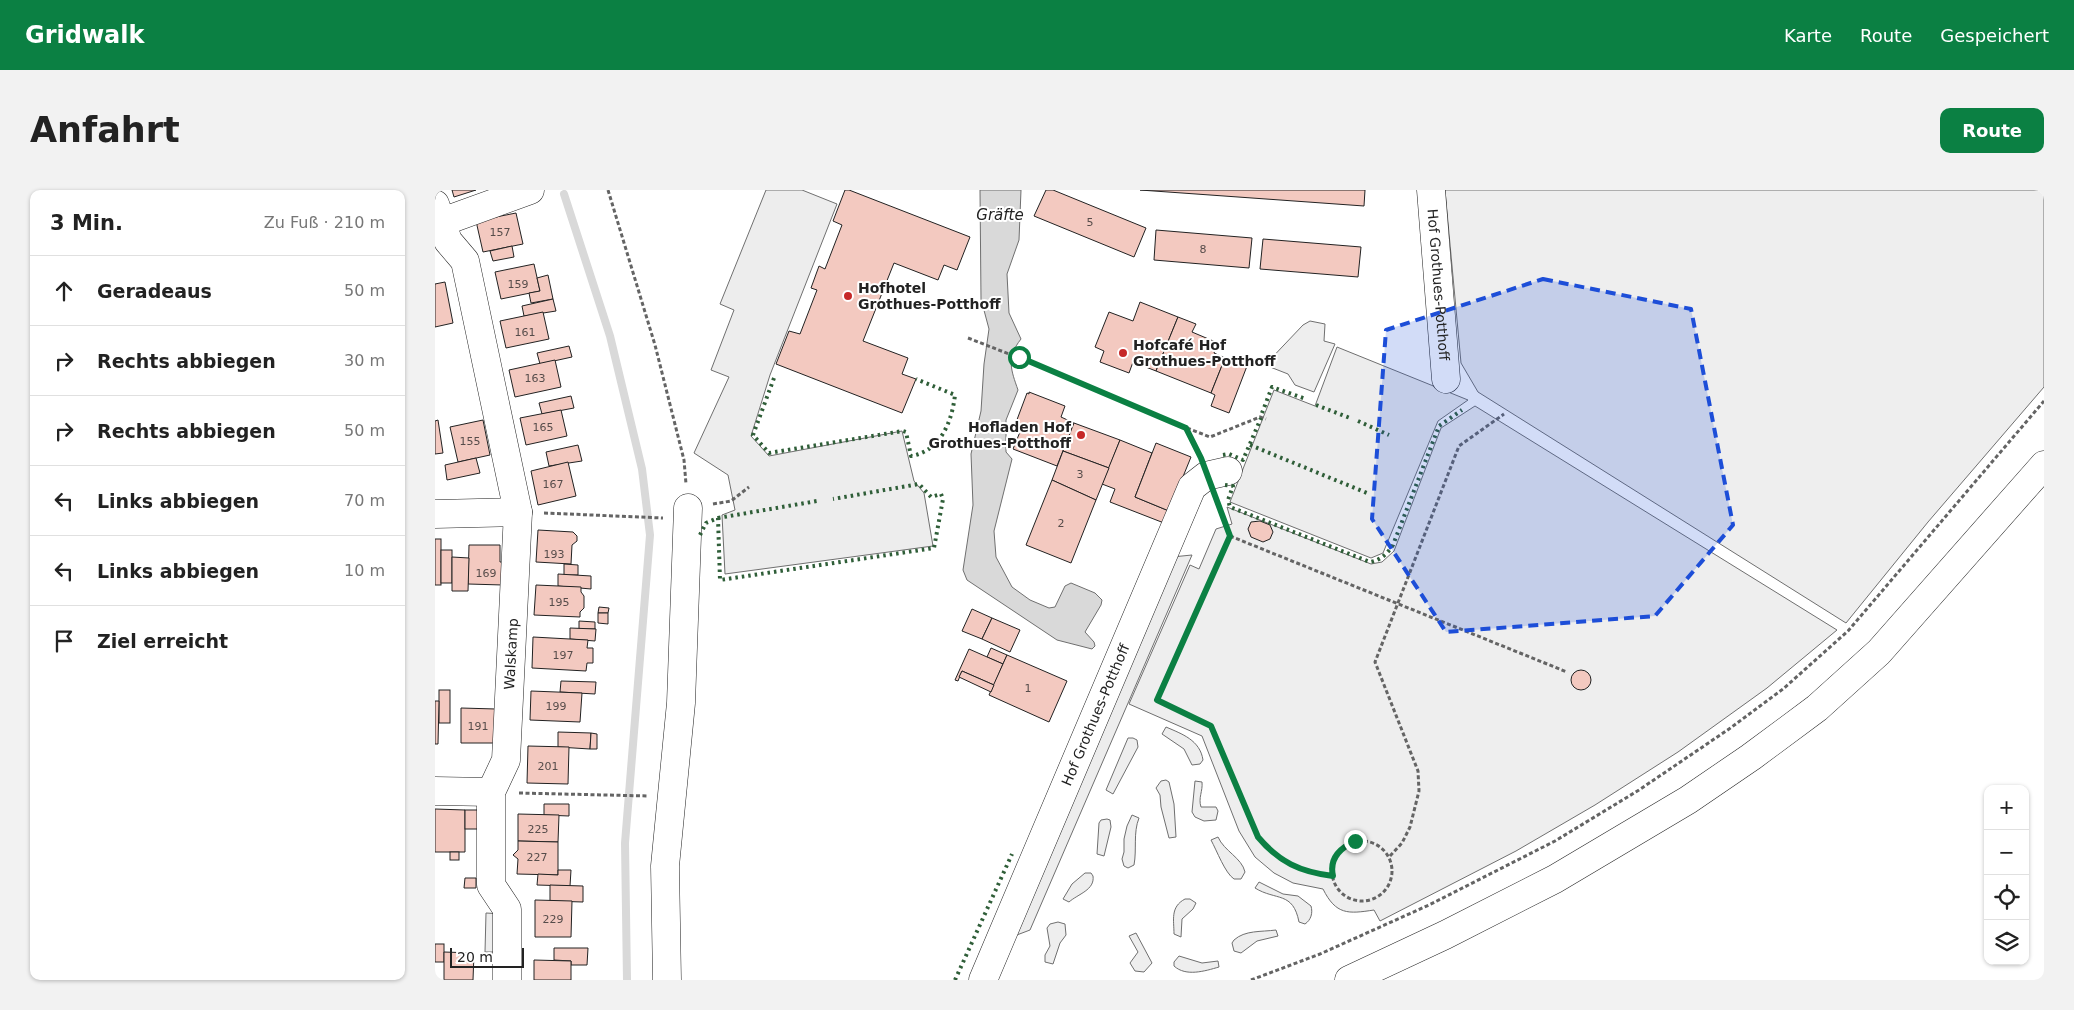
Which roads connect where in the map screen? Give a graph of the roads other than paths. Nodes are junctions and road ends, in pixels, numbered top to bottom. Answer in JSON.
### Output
{"nodes":[{"id":1,"x":530,"y":190,"type":"edge"},
{"id":2,"x":1431,"y":190,"type":"edge"},
{"id":3,"x":440,"y":228,"type":"edge"},
{"id":4,"x":1446,"y":379,"type":"dead end"},
{"id":5,"x":2044,"y":465,"type":"edge"},
{"id":6,"x":1217,"y":474,"type":"road end"},
{"id":7,"x":518,"y":512,"type":"junction"},
{"id":8,"x":678,"y":513,"type":"road end"},
{"id":9,"x":435,"y":514,"type":"edge"},
{"id":10,"x":435,"y":791,"type":"edge"},
{"id":11,"x":491,"y":792,"type":"junction"},
{"id":12,"x":507,"y":980,"type":"edge"},
{"id":13,"x":667,"y":980,"type":"edge"},
{"id":14,"x":983,"y":980,"type":"edge"},
{"id":15,"x":1349,"y":980,"type":"edge"}],
"edges":[{"from":1,"to":3,"type":"street","name":"Walskamp"},
{"from":2,"to":4,"type":"street","name":"Hof Grothues-Potthoff"},
{"from":3,"to":7,"type":"street","name":"Walskamp"},
{"from":5,"to":15,"type":"street"},
{"from":6,"to":14,"type":"street","name":"Hof Grothues-Potthoff"},
{"from":7,"to":9,"type":"street"},
{"from":7,"to":11,"type":"street","name":"Walskamp"},
{"from":8,"to":13,"type":"street"},
{"from":10,"to":11,"type":"street"},
{"from":11,"to":12,"type":"street","name":"Walskamp"}]}
